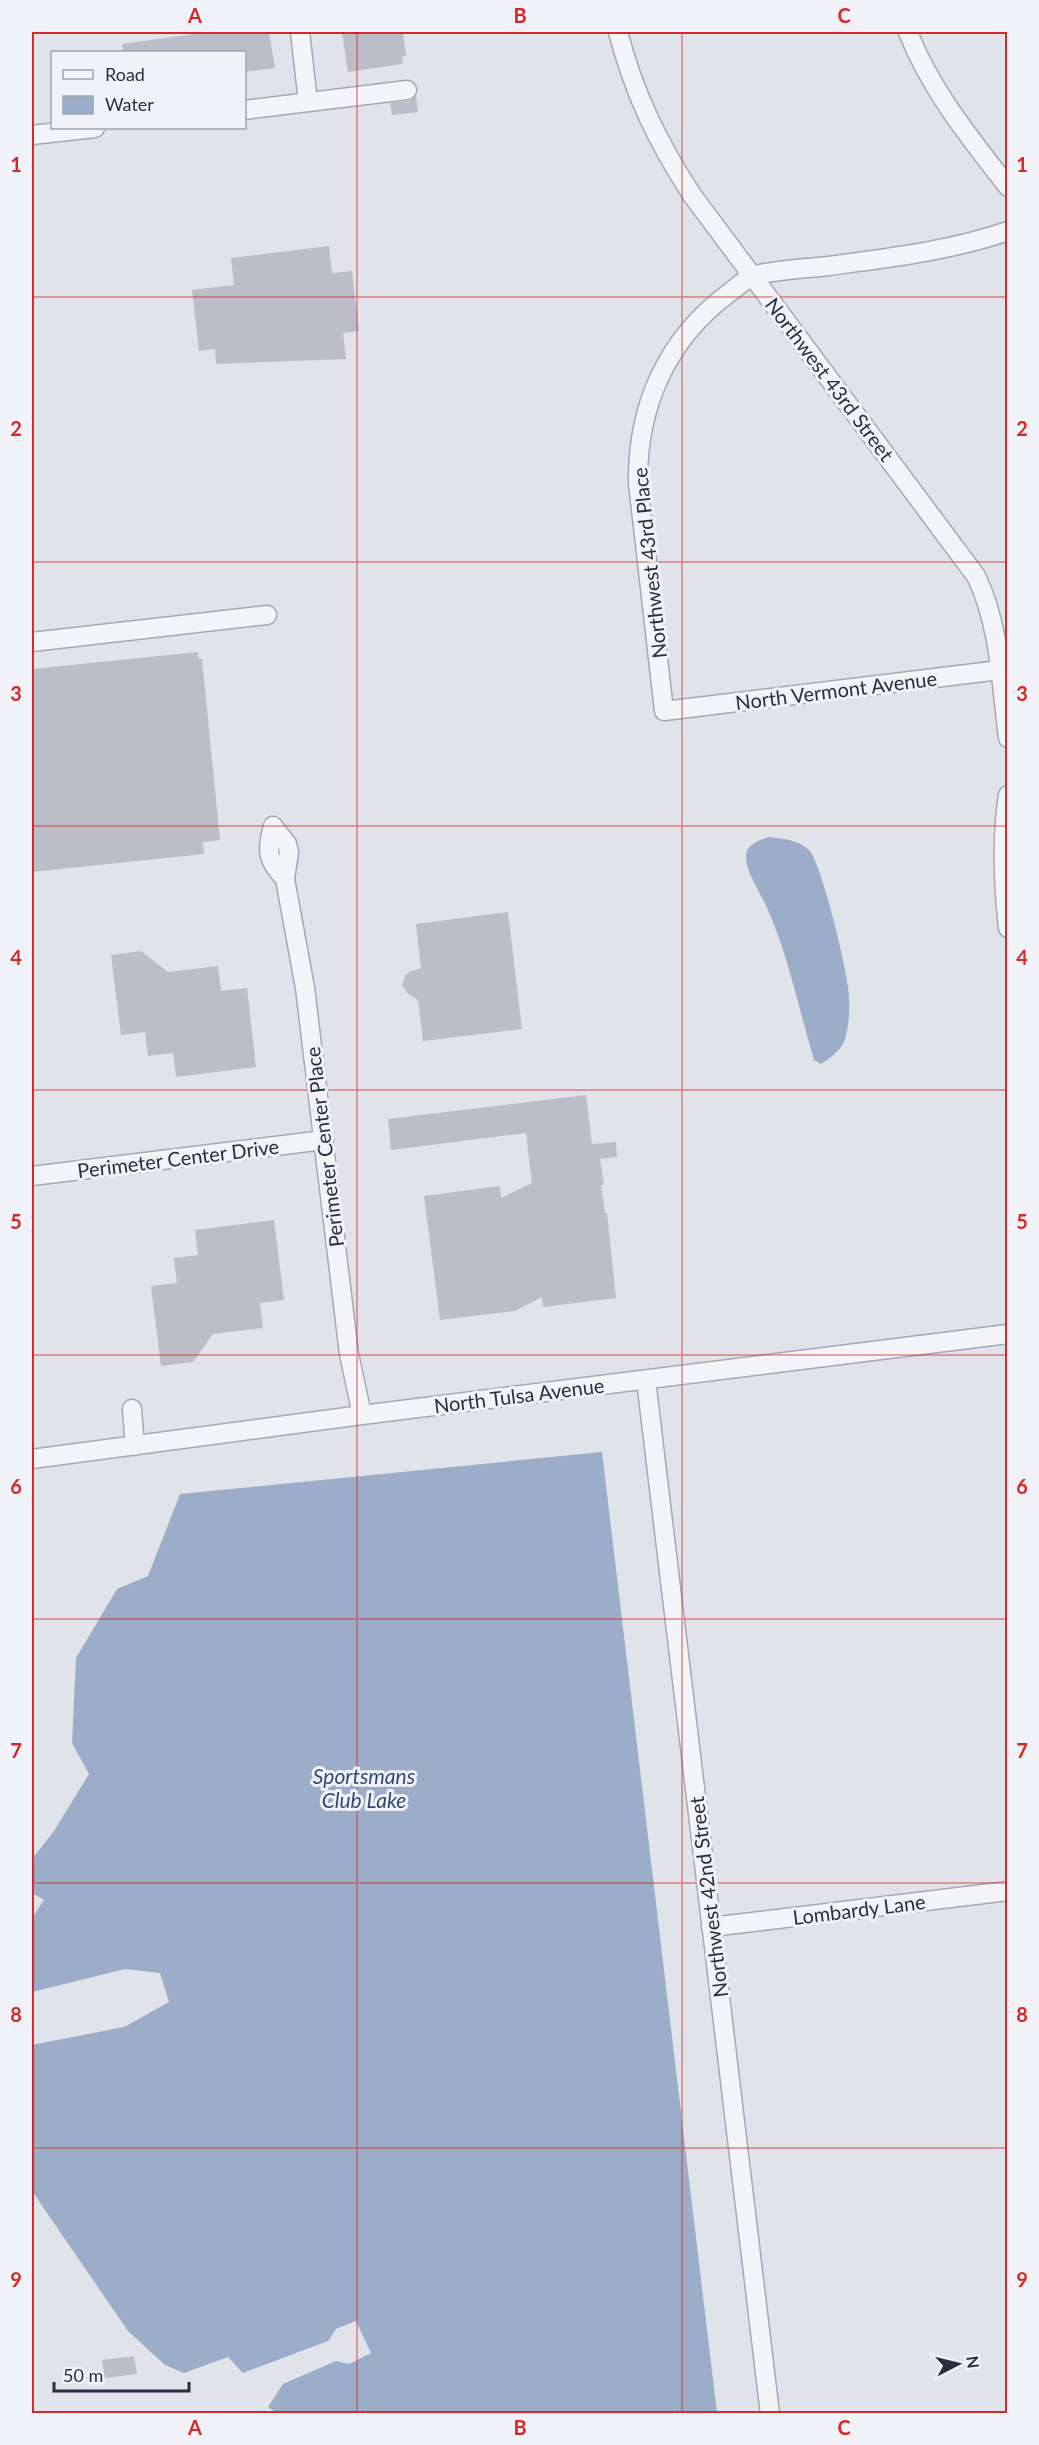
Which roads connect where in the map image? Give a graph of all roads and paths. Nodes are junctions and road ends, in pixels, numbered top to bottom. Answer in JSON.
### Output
{"nodes":[{"id":1,"x":300,"y":32,"type":"edge"},
{"id":2,"x":618,"y":32,"type":"edge"},
{"id":3,"x":908,"y":32,"type":"edge"},
{"id":4,"x":407,"y":90,"type":"dead end"},
{"id":5,"x":308,"y":102,"type":"junction"},
{"id":6,"x":246,"y":110,"type":"edge"},
{"id":7,"x":86,"y":129,"type":"edge"},
{"id":8,"x":32,"y":135,"type":"edge"},
{"id":9,"x":1008,"y":187,"type":"edge"},
{"id":10,"x":1008,"y":231,"type":"edge"},
{"id":11,"x":753,"y":275,"type":"junction"},
{"id":12,"x":267,"y":615,"type":"dead end"},
{"id":13,"x":32,"y":642,"type":"edge"},
{"id":14,"x":1003,"y":670,"type":"edge"},
{"id":15,"x":664,"y":711,"type":"joint"},
{"id":16,"x":1008,"y":738,"type":"edge"},
{"id":17,"x":1008,"y":795,"type":"edge"},
{"id":18,"x":285,"y":879,"type":"dead end"},
{"id":19,"x":1008,"y":928,"type":"edge"},
{"id":20,"x":324,"y":1140,"type":"junction"},
{"id":21,"x":32,"y":1176,"type":"edge"},
{"id":22,"x":1008,"y":1334,"type":"edge"},
{"id":23,"x":646,"y":1380,"type":"junction"},
{"id":24,"x":132,"y":1409,"type":"dead end"},
{"id":25,"x":362,"y":1415,"type":"junction"},
{"id":26,"x":135,"y":1446,"type":"junction"},
{"id":27,"x":32,"y":1459,"type":"edge"},
{"id":28,"x":1008,"y":1891,"type":"edge"},
{"id":29,"x":711,"y":1927,"type":"junction"},
{"id":30,"x":770,"y":2414,"type":"edge"}],
"edges":[{"from":1,"to":5,"type":"street"},
{"from":2,"to":11,"type":"street","name":"Northwest 43rd Street"},
{"from":3,"to":9,"type":"street"},
{"from":4,"to":5,"type":"street"},
{"from":5,"to":6,"type":"street"},
{"from":7,"to":8,"type":"street"},
{"from":10,"to":11,"type":"street"},
{"from":11,"to":14,"type":"street","name":"Northwest 43rd Street"},
{"from":11,"to":15,"type":"street","name":"Northwest 43rd Place"},
{"from":12,"to":13,"type":"street"},
{"from":14,"to":15,"type":"street","name":"North Vermont Avenue"},
{"from":14,"to":16,"type":"street","name":"Northwest 43rd Street"},
{"from":17,"to":19,"type":"street"},
{"from":18,"to":20,"type":"street","name":"Perimeter Center Place"},
{"from":20,"to":21,"type":"street","name":"Perimeter Center Drive"},
{"from":20,"to":25,"type":"street","name":"Perimeter Center Place"},
{"from":22,"to":23,"type":"street","name":"North Tulsa Avenue"},
{"from":23,"to":25,"type":"street","name":"North Tulsa Avenue"},
{"from":23,"to":29,"type":"street","name":"Northwest 42nd Street"},
{"from":24,"to":26,"type":"street"},
{"from":25,"to":26,"type":"street","name":"North Tulsa Avenue"},
{"from":26,"to":27,"type":"street","name":"North Tulsa Avenue"},
{"from":28,"to":29,"type":"street","name":"Lombardy Lane"},
{"from":29,"to":30,"type":"street","name":"Northwest 42nd Street"}]}
